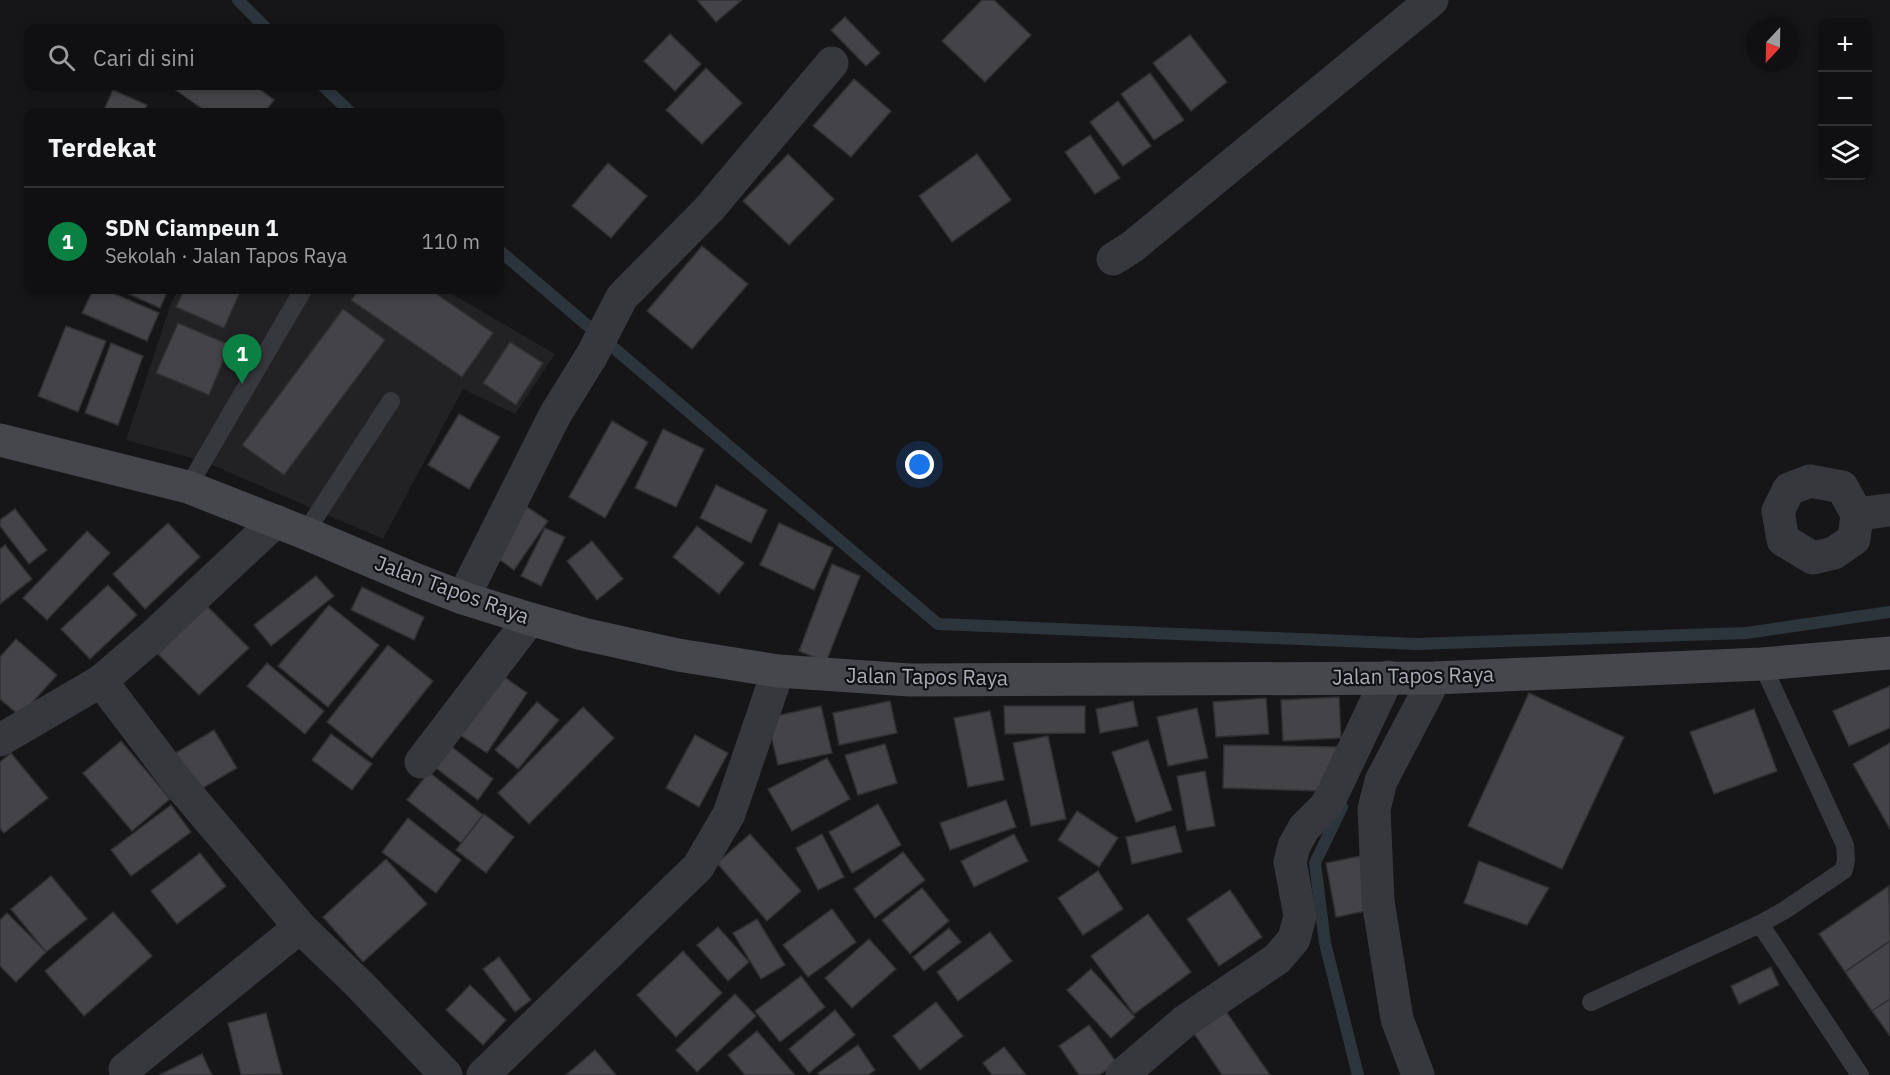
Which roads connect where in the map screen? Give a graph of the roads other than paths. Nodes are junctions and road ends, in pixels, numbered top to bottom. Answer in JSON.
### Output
{"nodes":[{"id":1,"x":1432,"y":0,"type":"edge"},
{"id":2,"x":832,"y":63,"type":"dead end"},
{"id":3,"x":1113,"y":259,"type":"dead end"},
{"id":4,"x":301,"y":294,"type":"edge"},
{"id":5,"x":392,"y":401,"type":"dead end"},
{"id":6,"x":0,"y":440,"type":"edge"},
{"id":7,"x":188,"y":487,"type":"junction"},
{"id":8,"x":1890,"y":510,"type":"edge"},
{"id":9,"x":1857,"y":514,"type":"dead end"},
{"id":10,"x":291,"y":527,"type":"junction"},
{"id":11,"x":463,"y":598,"type":"junction"},
{"id":12,"x":530,"y":619,"type":"junction"},
{"id":13,"x":1890,"y":653,"type":"edge"},
{"id":14,"x":1762,"y":664,"type":"junction"},
{"id":15,"x":778,"y":671,"type":"junction"},
{"id":16,"x":1388,"y":677,"type":"junction"},
{"id":17,"x":1435,"y":678,"type":"junction"},
{"id":18,"x":101,"y":681,"type":"junction"},
{"id":19,"x":0,"y":740,"type":"edge"},
{"id":20,"x":421,"y":762,"type":"dead end"},
{"id":21,"x":1760,"y":924,"type":"junction"},
{"id":22,"x":300,"y":927,"type":"junction"},
{"id":23,"x":1591,"y":1002,"type":"dead end"},
{"id":24,"x":125,"y":1068,"type":"dead end"},
{"id":25,"x":446,"y":1075,"type":"edge"},
{"id":26,"x":483,"y":1075,"type":"edge"},
{"id":27,"x":1122,"y":1075,"type":"edge"},
{"id":28,"x":1418,"y":1075,"type":"edge"},
{"id":29,"x":1860,"y":1075,"type":"edge"}],
"edges":[{"from":1,"to":3,"type":"street"},
{"from":2,"to":11,"type":"street"},
{"from":4,"to":7,"type":"lane"},
{"from":5,"to":10,"type":"lane"},
{"from":6,"to":7,"type":"main road","name":"Jalan Tapos Raya"},
{"from":7,"to":10,"type":"main road","name":"Jalan Tapos Raya"},
{"from":8,"to":9,"type":"street"},
{"from":10,"to":11,"type":"main road","name":"Jalan Tapos Raya"},
{"from":10,"to":18,"type":"street"},
{"from":11,"to":12,"type":"main road","name":"Jalan Tapos Raya"},
{"from":12,"to":15,"type":"main road","name":"Jalan Tapos Raya"},
{"from":12,"to":20,"type":"street"},
{"from":13,"to":14,"type":"main road","name":"Jalan Tapos Raya"},
{"from":14,"to":17,"type":"main road","name":"Jalan Tapos Raya"},
{"from":14,"to":21,"type":"lane"},
{"from":15,"to":16,"type":"main road","name":"Jalan Tapos Raya"},
{"from":15,"to":26,"type":"street"},
{"from":16,"to":17,"type":"main road","name":"Jalan Tapos Raya"},
{"from":16,"to":27,"type":"street"},
{"from":17,"to":28,"type":"street"},
{"from":18,"to":19,"type":"street"},
{"from":18,"to":22,"type":"street"},
{"from":21,"to":23,"type":"lane"},
{"from":21,"to":29,"type":"lane"},
{"from":22,"to":24,"type":"street"},
{"from":22,"to":25,"type":"street"}]}
